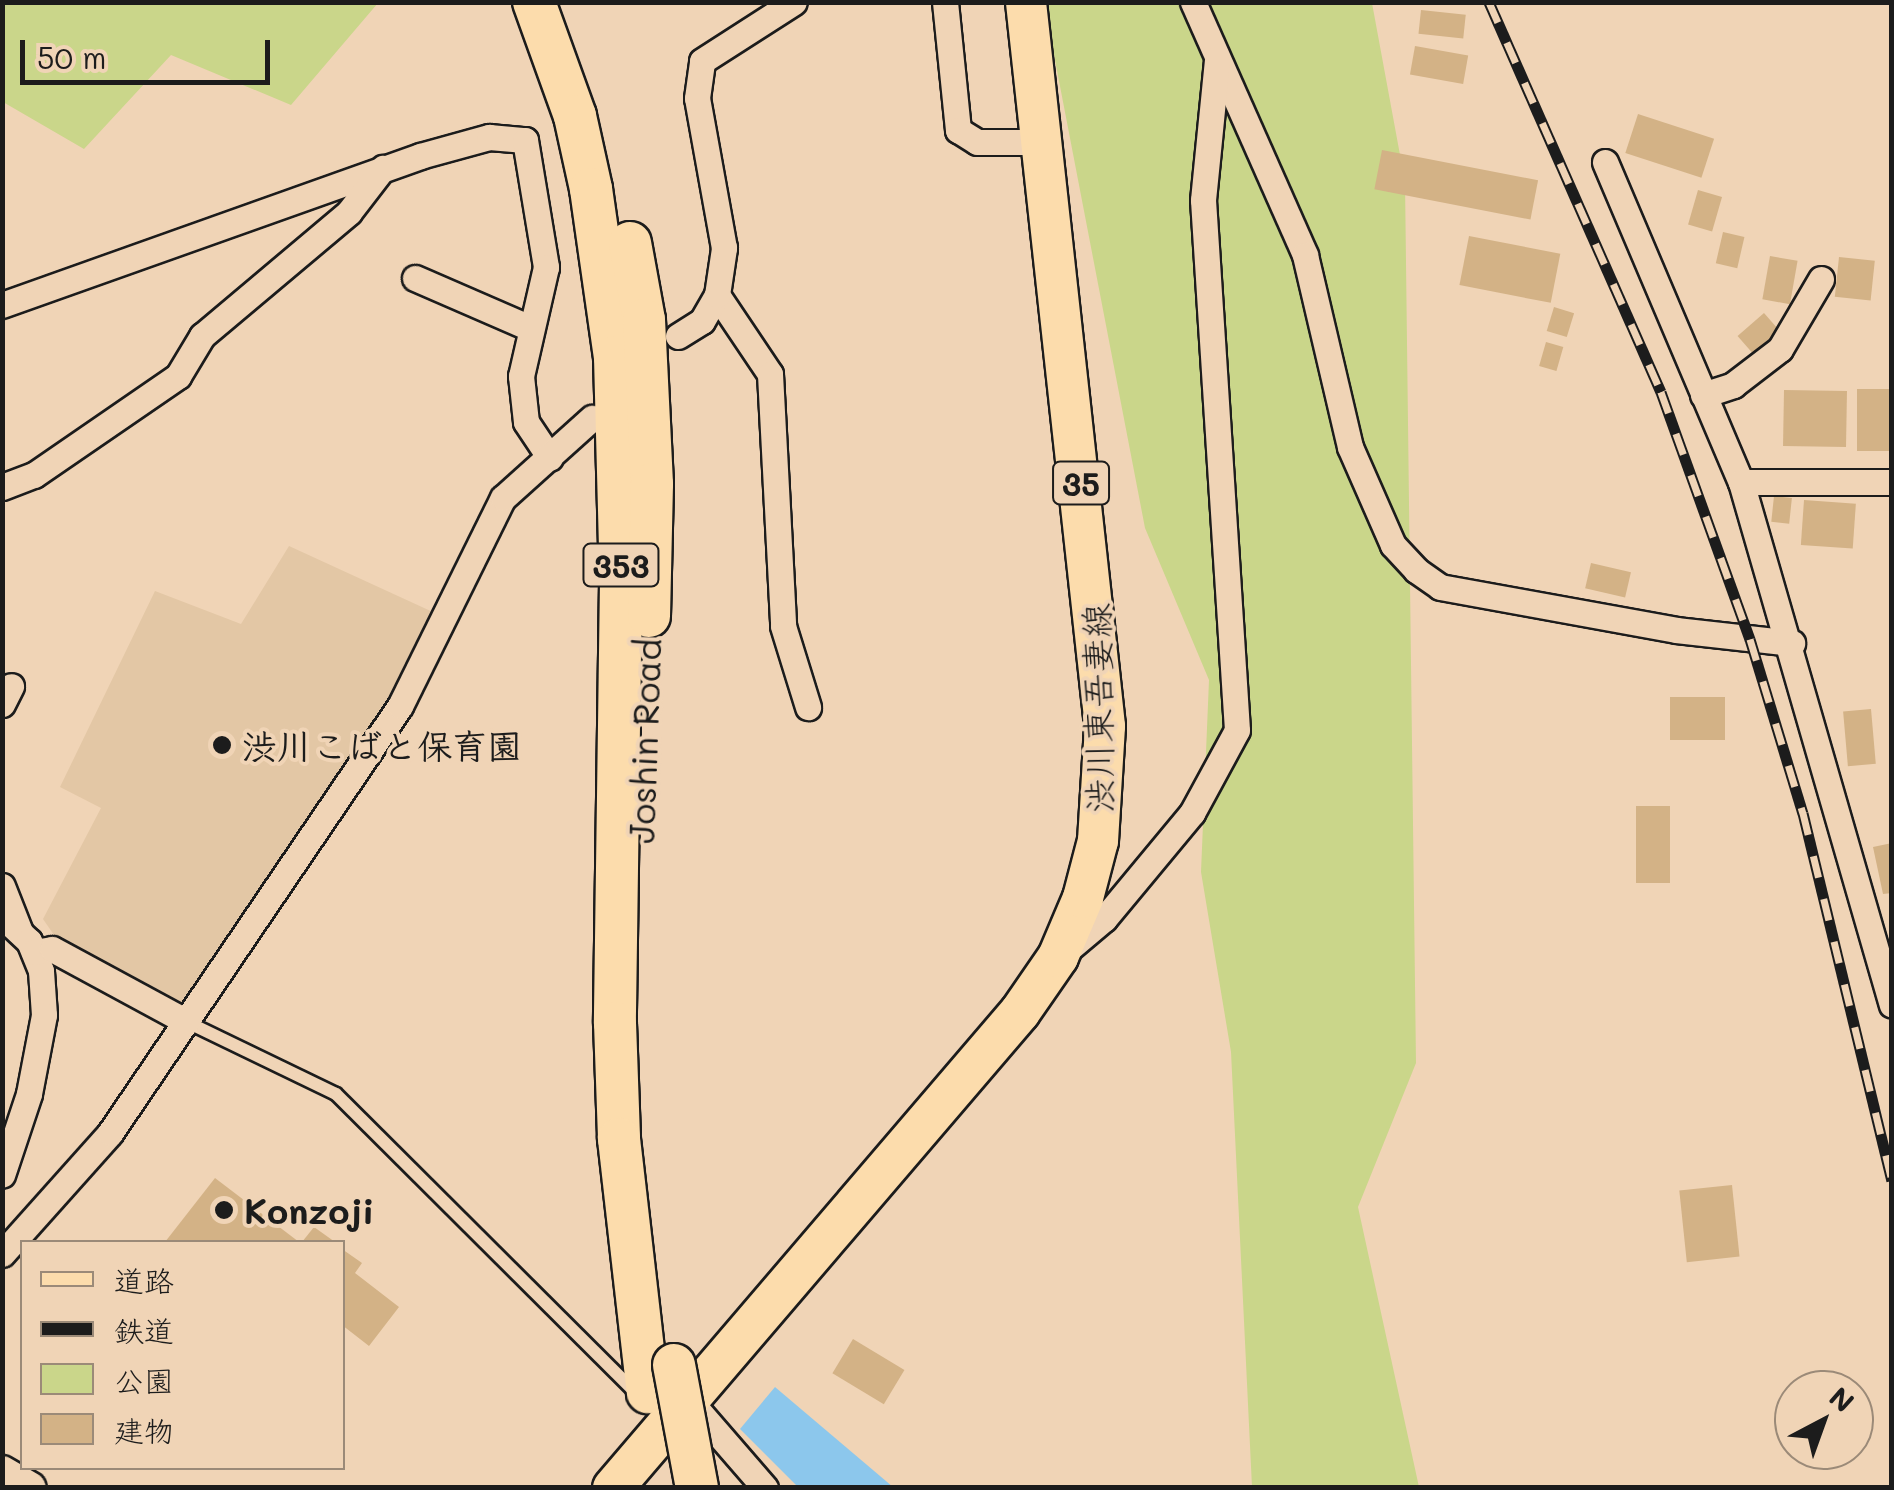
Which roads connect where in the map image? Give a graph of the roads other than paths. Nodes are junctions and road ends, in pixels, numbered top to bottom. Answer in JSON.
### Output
{"nodes":[{"id":1,"x":534,"y":2,"type":"edge"},
{"id":2,"x":563,"y":2,"type":"edge"},
{"id":3,"x":794,"y":2,"type":"edge"},
{"id":4,"x":945,"y":2,"type":"edge"},
{"id":5,"x":1026,"y":2,"type":"edge"},
{"id":6,"x":1194,"y":2,"type":"edge"},
{"id":7,"x":1218,"y":57,"type":"junction"},
{"id":8,"x":1039,"y":142,"type":"junction"},
{"id":9,"x":1605,"y":162,"type":"dead end"},
{"id":10,"x":383,"y":168,"type":"junction"},
{"id":11,"x":415,"y":278,"type":"dead end"},
{"id":12,"x":1821,"y":280,"type":"dead end"},
{"id":13,"x":717,"y":294,"type":"junction"},
{"id":14,"x":2,"y":305,"type":"edge"},
{"id":15,"x":530,"y":328,"type":"junction"},
{"id":16,"x":678,"y":336,"type":"dead end"},
{"id":17,"x":1703,"y":395,"type":"junction"},
{"id":18,"x":592,"y":418,"type":"dead end"},
{"id":19,"x":550,"y":458,"type":"junction"},
{"id":20,"x":1741,"y":482,"type":"junction"},
{"id":21,"x":1892,"y":482,"type":"edge"},
{"id":22,"x":2,"y":487,"type":"edge"},
{"id":23,"x":1792,"y":643,"type":"junction"},
{"id":24,"x":808,"y":707,"type":"dead end"},
{"id":25,"x":2,"y":886,"type":"edge"},
{"id":26,"x":19,"y":933,"type":"edge"},
{"id":27,"x":1058,"y":957,"type":"junction"},
{"id":28,"x":1892,"y":1005,"type":"edge"},
{"id":29,"x":187,"y":1022,"type":"junction"},
{"id":30,"x":632,"y":1136,"type":"junction"},
{"id":31,"x":2,"y":1175,"type":"edge"},
{"id":32,"x":2,"y":1254,"type":"edge"},
{"id":33,"x":677,"y":1411,"type":"junction"},
{"id":34,"x":2,"y":1472,"type":"edge"},
{"id":35,"x":30,"y":1488,"type":"edge"},
{"id":36,"x":613,"y":1488,"type":"edge"},
{"id":37,"x":669,"y":1488,"type":"edge"},
{"id":38,"x":697,"y":1488,"type":"edge"},
{"id":39,"x":765,"y":1488,"type":"edge"}],
"edges":[{"from":1,"to":30,"type":"highway","name":"Joshin Road","number":"353"},
{"from":2,"to":30,"type":"highway","name":"Joshin Road","number":"353"},
{"from":3,"to":13,"type":"street"},
{"from":4,"to":8,"type":"street"},
{"from":5,"to":8,"type":"main road","name":"渋川東吾妻線","number":"35"},
{"from":6,"to":7,"type":"street"},
{"from":7,"to":23,"type":"street"},
{"from":7,"to":27,"type":"street"},
{"from":8,"to":27,"type":"main road","name":"渋川東吾妻線","number":"35"},
{"from":9,"to":17,"type":"street"},
{"from":10,"to":14,"type":"street"},
{"from":10,"to":15,"type":"street"},
{"from":10,"to":22,"type":"street"},
{"from":11,"to":15,"type":"street"},
{"from":12,"to":17,"type":"street"},
{"from":13,"to":16,"type":"street"},
{"from":13,"to":24,"type":"street"},
{"from":15,"to":19,"type":"street"},
{"from":17,"to":20,"type":"street"},
{"from":18,"to":19,"type":"street"},
{"from":19,"to":29,"type":"street"},
{"from":20,"to":21,"type":"street"},
{"from":20,"to":23,"type":"street"},
{"from":23,"to":28,"type":"street"},
{"from":25,"to":26,"type":"street"},
{"from":26,"to":29,"type":"street"},
{"from":26,"to":31,"type":"street"},
{"from":27,"to":33,"type":"main road","name":"渋川東吾妻線","number":"35"},
{"from":29,"to":32,"type":"street"},
{"from":29,"to":33,"type":"lane"},
{"from":30,"to":37,"type":"highway","name":"Joshin Road","number":"353"},
{"from":30,"to":38,"type":"highway","name":"Joshin Road","number":"353","bridge":true},
{"from":33,"to":36,"type":"main road","name":"渋川東吾妻線","number":"35"},
{"from":33,"to":39,"type":"street"},
{"from":34,"to":35,"type":"street"}]}
